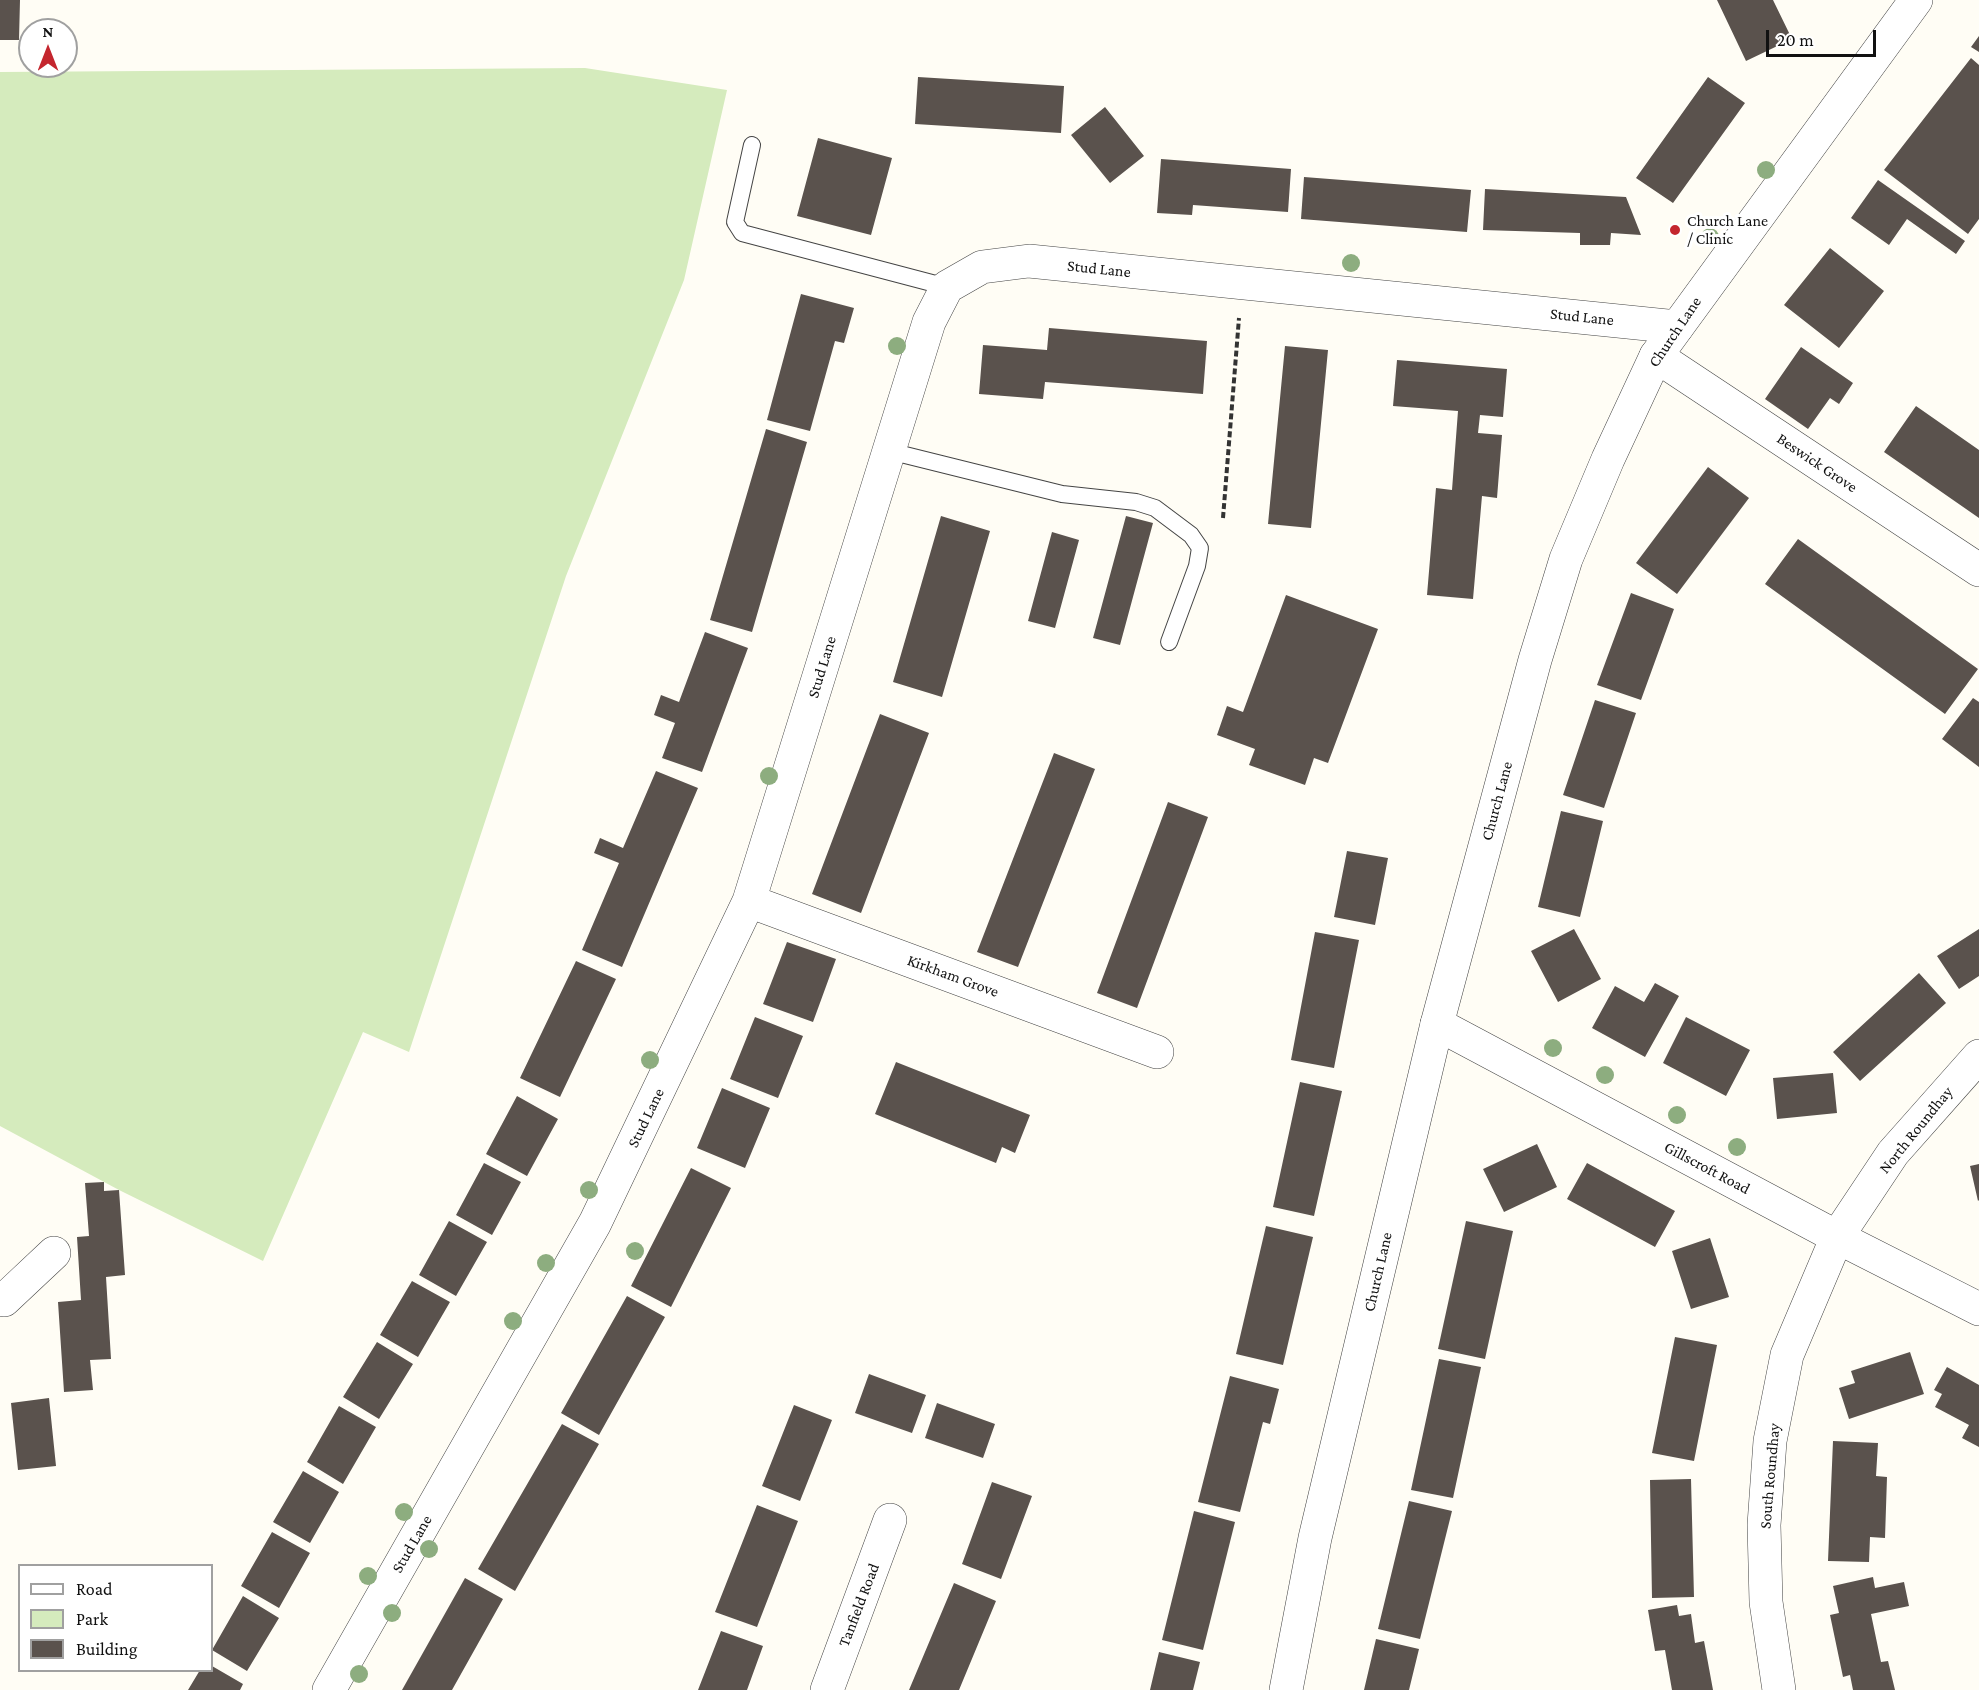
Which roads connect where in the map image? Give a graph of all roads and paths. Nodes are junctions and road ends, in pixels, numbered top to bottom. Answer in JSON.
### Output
{"nodes":[{"id":1,"x":1916,"y":0,"type":"edge"},
{"id":2,"x":752,"y":145,"type":"dead end"},
{"id":3,"x":1242,"y":284,"type":"junction"},
{"id":4,"x":947,"y":287,"type":"junction"},
{"id":5,"x":1677,"y":327,"type":"junction"},
{"id":6,"x":1656,"y":356,"type":"junction"},
{"id":7,"x":889,"y":451,"type":"junction"},
{"id":8,"x":1223,"y":518,"type":"dead end"},
{"id":9,"x":1979,"y":570,"type":"edge"},
{"id":10,"x":1169,"y":642,"type":"dead end"},
{"id":11,"x":749,"y":901,"type":"junction"},
{"id":12,"x":1437,"y":1024,"type":"junction"},
{"id":13,"x":1157,"y":1052,"type":"dead end"},
{"id":14,"x":1979,"y":1056,"type":"edge"},
{"id":15,"x":1837,"y":1237,"type":"junction"},
{"id":16,"x":54,"y":1253,"type":"dead end"},
{"id":17,"x":1,"y":1301,"type":"edge"},
{"id":18,"x":1979,"y":1309,"type":"edge"},
{"id":19,"x":890,"y":1520,"type":"dead end"},
{"id":20,"x":329,"y":1690,"type":"edge"},
{"id":21,"x":827,"y":1690,"type":"edge"},
{"id":22,"x":1286,"y":1690,"type":"edge"},
{"id":23,"x":1779,"y":1690,"type":"edge"}],
"edges":[{"from":1,"to":5,"type":"street","name":"Church Lane"},
{"from":2,"to":4,"type":"lane"},
{"from":3,"to":4,"type":"street","name":"Stud Lane"},
{"from":3,"to":5,"type":"street","name":"Stud Lane"},
{"from":3,"to":8,"type":"path"},
{"from":4,"to":7,"type":"street","name":"Stud Lane"},
{"from":5,"to":6,"type":"street","name":"Church Lane"},
{"from":6,"to":9,"type":"street","name":"Beswick Grove"},
{"from":6,"to":12,"type":"street","name":"Church Lane"},
{"from":7,"to":10,"type":"lane"},
{"from":7,"to":11,"type":"street","name":"Stud Lane"},
{"from":11,"to":13,"type":"street","name":"Kirkham Grove"},
{"from":11,"to":20,"type":"street","name":"Stud Lane"},
{"from":12,"to":15,"type":"street","name":"Gillscroft Road"},
{"from":12,"to":22,"type":"street","name":"Church Lane"},
{"from":14,"to":15,"type":"street","name":"North Roundhay"},
{"from":15,"to":18,"type":"street","name":"Gillscroft Road"},
{"from":15,"to":23,"type":"street","name":"South Roundhay"},
{"from":16,"to":17,"type":"street"},
{"from":19,"to":21,"type":"street","name":"Tanfield Road"}]}
